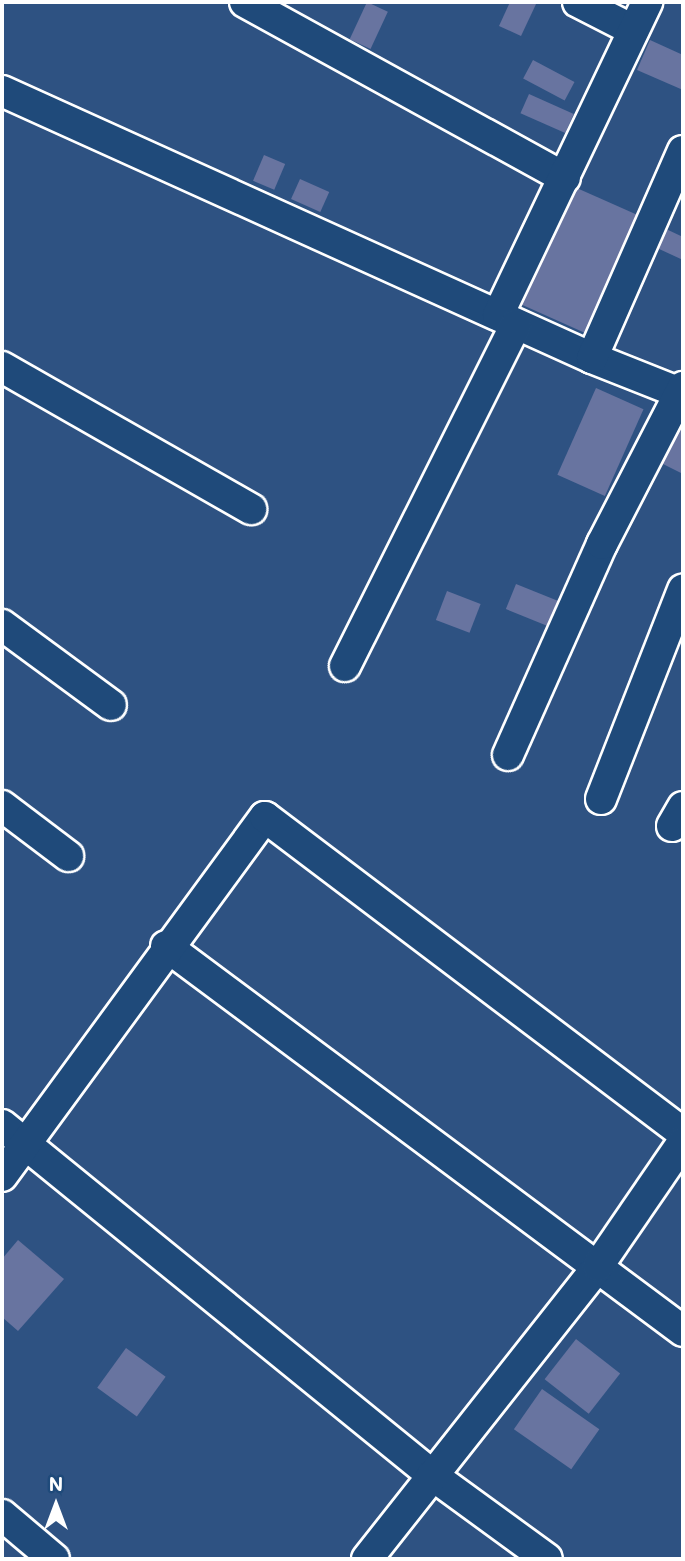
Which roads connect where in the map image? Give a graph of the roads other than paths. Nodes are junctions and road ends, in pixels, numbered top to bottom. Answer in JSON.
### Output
{"nodes":[{"id":1,"x":246,"y":2,"type":"edge"},
{"id":2,"x":578,"y":2,"type":"edge"},
{"id":3,"x":647,"y":2,"type":"edge"},
{"id":4,"x":633,"y":30,"type":"junction"},
{"id":5,"x":2,"y":92,"type":"edge"},
{"id":6,"x":683,"y":151,"type":"edge"},
{"id":7,"x":565,"y":178,"type":"junction"},
{"id":8,"x":507,"y":319,"type":"junction"},
{"id":9,"x":592,"y":358,"type":"junction"},
{"id":10,"x":2,"y":367,"type":"edge"},
{"id":11,"x":682,"y":391,"type":"edge"},
{"id":12,"x":251,"y":509,"type":"dead end"},
{"id":13,"x":683,"y":590,"type":"edge"},
{"id":14,"x":2,"y":625,"type":"edge"},
{"id":15,"x":345,"y":666,"type":"dead end"},
{"id":16,"x":111,"y":705,"type":"dead end"},
{"id":17,"x":508,"y":755,"type":"dead end"},
{"id":18,"x":601,"y":799,"type":"dead end"},
{"id":19,"x":2,"y":806,"type":"edge"},
{"id":20,"x":68,"y":856,"type":"dead end"},
{"id":21,"x":166,"y":946,"type":"junction"},
{"id":22,"x":2,"y":1125,"type":"edge"},
{"id":23,"x":683,"y":1133,"type":"edge"},
{"id":24,"x":683,"y":1142,"type":"edge"},
{"id":25,"x":27,"y":1143,"type":"junction"},
{"id":26,"x":2,"y":1176,"type":"edge"},
{"id":27,"x":598,"y":1266,"type":"junction"},
{"id":28,"x":683,"y":1331,"type":"edge"},
{"id":29,"x":432,"y":1475,"type":"junction"},
{"id":30,"x":2,"y":1515,"type":"edge"},
{"id":31,"x":54,"y":1559,"type":"edge"},
{"id":32,"x":367,"y":1559,"type":"edge"},
{"id":33,"x":547,"y":1559,"type":"edge"}],
"edges":[{"from":1,"to":7,"type":"street"},
{"from":2,"to":4,"type":"street"},
{"from":3,"to":4,"type":"street"},
{"from":4,"to":7,"type":"street"},
{"from":5,"to":8,"type":"street"},
{"from":6,"to":9,"type":"street"},
{"from":7,"to":8,"type":"street"},
{"from":8,"to":9,"type":"street"},
{"from":8,"to":15,"type":"street"},
{"from":9,"to":11,"type":"street"},
{"from":10,"to":12,"type":"street"},
{"from":11,"to":17,"type":"street"},
{"from":13,"to":18,"type":"street"},
{"from":14,"to":16,"type":"street"},
{"from":19,"to":20,"type":"street"},
{"from":21,"to":23,"type":"street"},
{"from":21,"to":25,"type":"street"},
{"from":21,"to":27,"type":"street"},
{"from":22,"to":25,"type":"street"},
{"from":24,"to":27,"type":"street"},
{"from":25,"to":26,"type":"street"},
{"from":25,"to":29,"type":"street"},
{"from":27,"to":28,"type":"street"},
{"from":27,"to":29,"type":"street"},
{"from":29,"to":32,"type":"street"},
{"from":29,"to":33,"type":"street"},
{"from":30,"to":31,"type":"street"}]}
